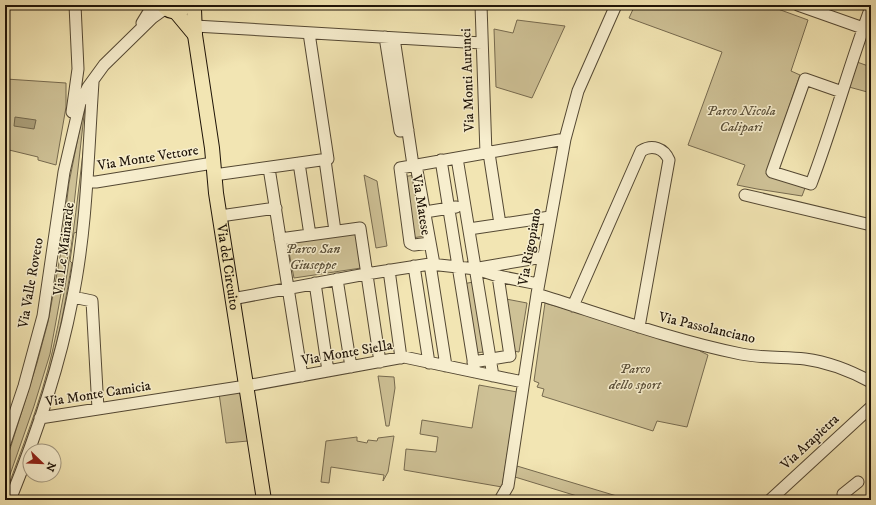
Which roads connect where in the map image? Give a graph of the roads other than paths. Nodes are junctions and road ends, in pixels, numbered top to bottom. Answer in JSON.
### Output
{"nodes":[{"id":1,"x":75,"y":5,"type":"edge"},
{"id":2,"x":192,"y":5,"type":"edge"},
{"id":3,"x":482,"y":5,"type":"edge"},
{"id":4,"x":616,"y":5,"type":"edge"},
{"id":5,"x":798,"y":5,"type":"edge"},
{"id":6,"x":169,"y":7,"type":"edge"},
{"id":7,"x":871,"y":7,"type":"edge"},
{"id":8,"x":863,"y":28,"type":"junction"},
{"id":9,"x":195,"y":30,"type":"junction"},
{"id":10,"x":309,"y":33,"type":"junction"},
{"id":11,"x":389,"y":37,"type":"junction"},
{"id":12,"x":482,"y":43,"type":"junction"},
{"id":13,"x":91,"y":83,"type":"junction"},
{"id":14,"x":842,"y":92,"type":"junction"},
{"id":15,"x":565,"y":139,"type":"junction"},
{"id":16,"x":487,"y":153,"type":"junction"},
{"id":17,"x":457,"y":158,"type":"junction"},
{"id":18,"x":326,"y":159,"type":"junction"},
{"id":19,"x":441,"y":160,"type":"junction"},
{"id":20,"x":299,"y":163,"type":"junction"},
{"id":21,"x":415,"y":165,"type":"junction"},
{"id":22,"x":269,"y":168,"type":"junction"},
{"id":23,"x":213,"y":169,"type":"junction"},
{"id":24,"x":64,"y":172,"type":"junction"},
{"id":25,"x":87,"y":181,"type":"junction"},
{"id":26,"x":745,"y":195,"type":"dead end"},
{"id":27,"x":465,"y":206,"type":"junction"},
{"id":28,"x":276,"y":208,"type":"junction"},
{"id":29,"x":449,"y":208,"type":"junction"},
{"id":30,"x":425,"y":212,"type":"junction"},
{"id":31,"x":220,"y":216,"type":"junction"},
{"id":32,"x":550,"y":217,"type":"junction"},
{"id":33,"x":500,"y":224,"type":"junction"},
{"id":34,"x":871,"y":225,"type":"edge"},
{"id":35,"x":469,"y":229,"type":"junction"},
{"id":36,"x":335,"y":231,"type":"junction"},
{"id":37,"x":310,"y":235,"type":"junction"},
{"id":38,"x":280,"y":239,"type":"junction"},
{"id":39,"x":430,"y":243,"type":"junction"},
{"id":40,"x":543,"y":257,"type":"junction"},
{"id":41,"x":432,"y":264,"type":"junction"},
{"id":42,"x":414,"y":266,"type":"junction"},
{"id":43,"x":458,"y":266,"type":"junction"},
{"id":44,"x":476,"y":269,"type":"junction"},
{"id":45,"x":389,"y":270,"type":"junction"},
{"id":46,"x":366,"y":274,"type":"junction"},
{"id":47,"x":498,"y":276,"type":"junction"},
{"id":48,"x":337,"y":279,"type":"junction"},
{"id":49,"x":315,"y":283,"type":"junction"},
{"id":50,"x":288,"y":288,"type":"junction"},
{"id":51,"x":538,"y":289,"type":"junction"},
{"id":52,"x":73,"y":298,"type":"junction"},
{"id":53,"x":232,"y":299,"type":"junction"},
{"id":54,"x":573,"y":306,"type":"junction"},
{"id":55,"x":640,"y":328,"type":"junction"},
{"id":56,"x":401,"y":358,"type":"junction"},
{"id":57,"x":490,"y":359,"type":"junction"},
{"id":58,"x":380,"y":362,"type":"junction"},
{"id":59,"x":429,"y":363,"type":"junction"},
{"id":60,"x":446,"y":366,"type":"junction"},
{"id":61,"x":351,"y":367,"type":"junction"},
{"id":62,"x":474,"y":367,"type":"junction"},
{"id":63,"x":328,"y":371,"type":"junction"},
{"id":64,"x":302,"y":376,"type":"junction"},
{"id":65,"x":493,"y":376,"type":"junction"},
{"id":66,"x":523,"y":382,"type":"junction"},
{"id":67,"x":871,"y":382,"type":"edge"},
{"id":68,"x":246,"y":386,"type":"junction"},
{"id":69,"x":871,"y":407,"type":"edge"},
{"id":70,"x":98,"y":409,"type":"junction"},
{"id":71,"x":40,"y":418,"type":"junction"},
{"id":72,"x":5,"y":442,"type":"edge"},
{"id":73,"x":858,"y":482,"type":"dead end"},
{"id":74,"x":10,"y":500,"type":"edge"},
{"id":75,"x":264,"y":500,"type":"edge"},
{"id":76,"x":500,"y":500,"type":"edge"},
{"id":77,"x":770,"y":500,"type":"edge"},
{"id":78,"x":848,"y":500,"type":"edge"}],
"edges":[{"from":1,"to":24,"type":"street","name":"Via Valle Roveto"},
{"from":2,"to":9,"type":"main road","name":"Via del Circuito"},
{"from":3,"to":12,"type":"street","name":"Via Monti Aurunci"},
{"from":4,"to":15,"type":"street","name":"Via Rigopiano"},
{"from":5,"to":8,"type":"street"},
{"from":6,"to":9,"type":"main road"},
{"from":6,"to":13,"type":"street"},
{"from":7,"to":8,"type":"street"},
{"from":8,"to":14,"type":"street"},
{"from":9,"to":10,"type":"street"},
{"from":9,"to":23,"type":"main road","name":"Via del Circuito"},
{"from":10,"to":11,"type":"street"},
{"from":10,"to":18,"type":"street"},
{"from":11,"to":12,"type":"street"},
{"from":11,"to":21,"type":"street"},
{"from":12,"to":16,"type":"street","name":"Via Monti Aurunci"},
{"from":13,"to":24,"type":"street","name":"Via Valle Roveto"},
{"from":13,"to":25,"type":"street","name":"Via Le Mainarde"},
{"from":14,"to":14,"type":"street"},
{"from":15,"to":16,"type":"street","name":"Via Matese"},
{"from":15,"to":32,"type":"street","name":"Via Rigopiano"},
{"from":16,"to":17,"type":"street","name":"Via Matese"},
{"from":16,"to":33,"type":"street","name":"Via Monti Aurunci"},
{"from":17,"to":19,"type":"street","name":"Via Matese"},
{"from":17,"to":27,"type":"street"},
{"from":18,"to":20,"type":"street"},
{"from":18,"to":36,"type":"street"},
{"from":19,"to":21,"type":"street","name":"Via Matese"},
{"from":19,"to":29,"type":"street","name":"Via Matese"},
{"from":20,"to":22,"type":"street"},
{"from":20,"to":37,"type":"street"},
{"from":21,"to":30,"type":"street","name":"Via Matese"},
{"from":21,"to":39,"type":"street","name":"Via Matese"},
{"from":22,"to":23,"type":"street"},
{"from":22,"to":28,"type":"street"},
{"from":23,"to":25,"type":"street","name":"Via Monte Vettore"},
{"from":23,"to":31,"type":"main road","name":"Via del Circuito"},
{"from":24,"to":72,"type":"street","name":"Via Valle Roveto"},
{"from":25,"to":52,"type":"street","name":"Via Le Mainarde"},
{"from":26,"to":34,"type":"street"},
{"from":27,"to":29,"type":"street","name":"Via Matese"},
{"from":27,"to":35,"type":"street"},
{"from":28,"to":31,"type":"street"},
{"from":28,"to":38,"type":"street"},
{"from":29,"to":30,"type":"street","name":"Via Matese"},
{"from":29,"to":43,"type":"street","name":"Via Matese"},
{"from":30,"to":39,"type":"street","name":"Via Matese"},
{"from":31,"to":53,"type":"main road","name":"Via del Circuito"},
{"from":32,"to":33,"type":"street"},
{"from":32,"to":40,"type":"street","name":"Via Rigopiano"},
{"from":33,"to":35,"type":"street"},
{"from":35,"to":44,"type":"street"},
{"from":36,"to":37,"type":"street"},
{"from":36,"to":46,"type":"street"},
{"from":37,"to":38,"type":"street"},
{"from":38,"to":50,"type":"street"},
{"from":39,"to":41,"type":"street","name":"Via Matese"},
{"from":40,"to":44,"type":"street","name":"Via Passolanciano"},
{"from":40,"to":51,"type":"street","name":"Via Rigopiano"},
{"from":41,"to":42,"type":"street","name":"Via Passolanciano"},
{"from":41,"to":43,"type":"street","name":"Via Passolanciano"},
{"from":41,"to":60,"type":"street"},
{"from":42,"to":45,"type":"street","name":"Via Passolanciano"},
{"from":42,"to":59,"type":"street"},
{"from":43,"to":44,"type":"street","name":"Via Passolanciano"},
{"from":43,"to":62,"type":"street"},
{"from":44,"to":47,"type":"street","name":"Via Passolanciano"},
{"from":44,"to":57,"type":"street"},
{"from":45,"to":46,"type":"street","name":"Via Passolanciano"},
{"from":45,"to":56,"type":"street"},
{"from":46,"to":48,"type":"street","name":"Via Passolanciano"},
{"from":46,"to":58,"type":"street"},
{"from":47,"to":51,"type":"street","name":"Via Passolanciano"},
{"from":47,"to":57,"type":"street"},
{"from":48,"to":49,"type":"street","name":"Via Passolanciano"},
{"from":48,"to":61,"type":"street"},
{"from":49,"to":50,"type":"street","name":"Via Passolanciano"},
{"from":49,"to":63,"type":"street"},
{"from":50,"to":53,"type":"street","name":"Via Passolanciano"},
{"from":50,"to":64,"type":"street"},
{"from":51,"to":54,"type":"street","name":"Via Passolanciano"},
{"from":51,"to":66,"type":"street","name":"Via Rigopiano"},
{"from":52,"to":70,"type":"street"},
{"from":52,"to":71,"type":"street","name":"Via Le Mainarde"},
{"from":53,"to":68,"type":"main road","name":"Via del Circuito"},
{"from":54,"to":55,"type":"street","name":"Via Passolanciano"},
{"from":54,"to":55,"type":"street"},
{"from":55,"to":67,"type":"street","name":"Via Passolanciano"},
{"from":56,"to":58,"type":"street","name":"Via Monte Siella"},
{"from":56,"to":59,"type":"street","name":"Via Monte Siella"},
{"from":57,"to":62,"type":"street"},
{"from":57,"to":65,"type":"street"},
{"from":58,"to":61,"type":"street","name":"Via Monte Siella"},
{"from":59,"to":60,"type":"street","name":"Via Monte Siella"},
{"from":60,"to":62,"type":"street","name":"Via Monte Siella"},
{"from":61,"to":63,"type":"street","name":"Via Monte Siella"},
{"from":62,"to":65,"type":"street","name":"Via Monte Siella"},
{"from":63,"to":64,"type":"street","name":"Via Monte Siella"},
{"from":64,"to":68,"type":"street","name":"Via Monte Siella"},
{"from":65,"to":66,"type":"street","name":"Via Monte Siella"},
{"from":66,"to":76,"type":"street","name":"Via Rigopiano"},
{"from":68,"to":70,"type":"street","name":"Via Monte Camicia"},
{"from":68,"to":75,"type":"main road","name":"Via del Circuito"},
{"from":69,"to":77,"type":"street","name":"Via Arapietra"},
{"from":70,"to":71,"type":"street","name":"Via Monte Camicia"},
{"from":71,"to":74,"type":"street","name":"Via Monte Camicia"},
{"from":73,"to":78,"type":"street"}]}
